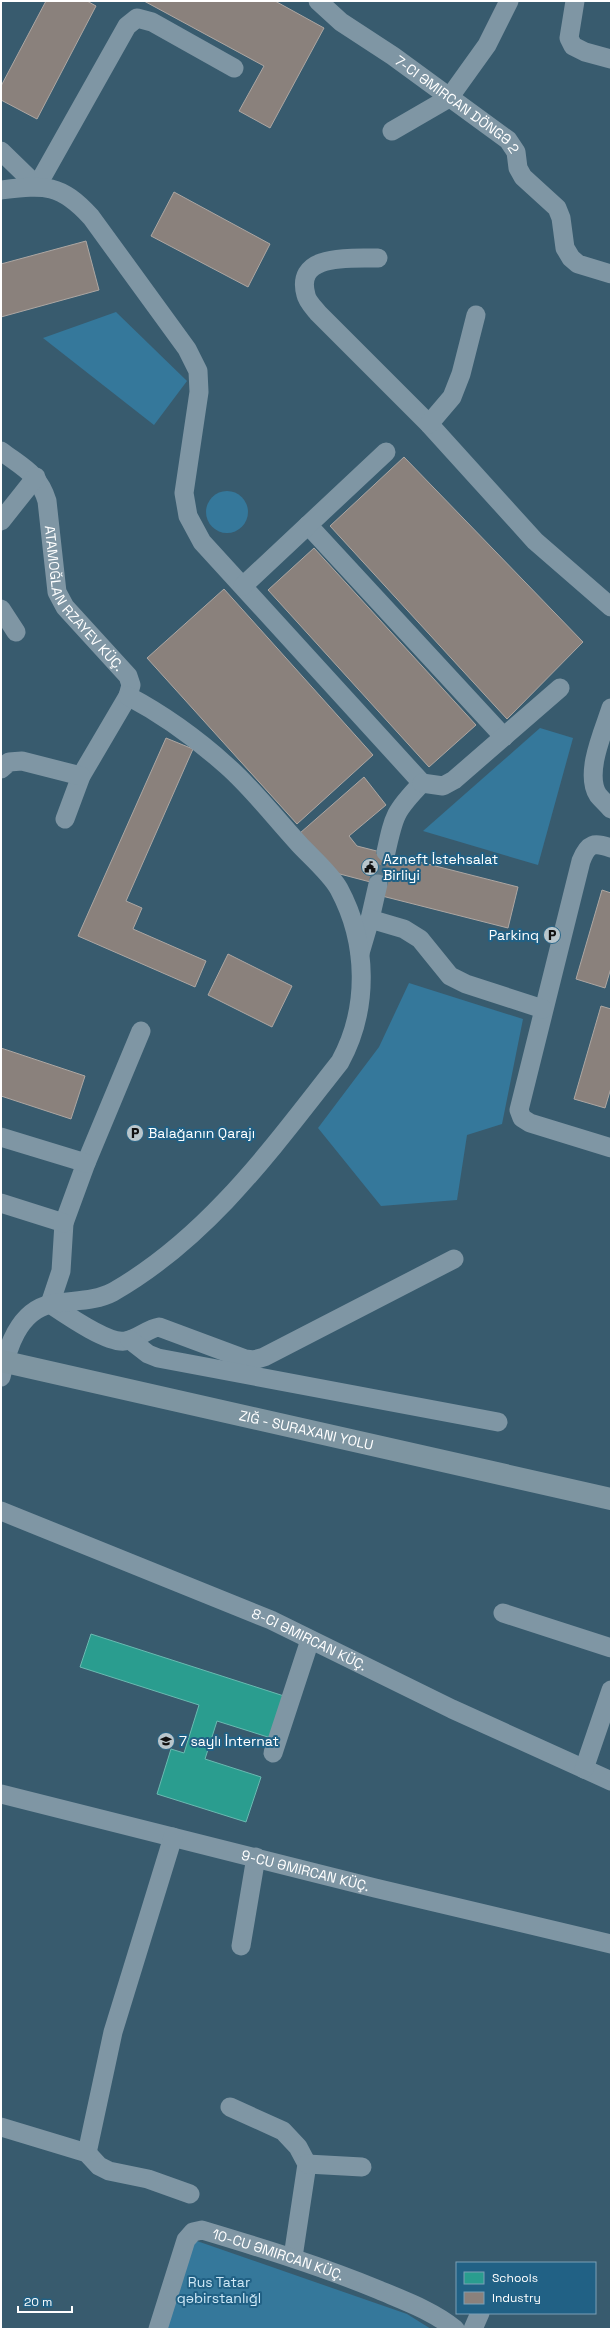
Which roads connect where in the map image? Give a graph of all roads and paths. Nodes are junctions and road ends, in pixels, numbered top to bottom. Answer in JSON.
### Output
{"nodes":[{"id":1,"x":318,"y":1,"type":"edge"},
{"id":2,"x":509,"y":1,"type":"edge"},
{"id":3,"x":576,"y":1,"type":"edge"},
{"id":4,"x":611,"y":59,"type":"edge"},
{"id":5,"x":234,"y":68,"type":"dead end"},
{"id":6,"x":449,"y":98,"type":"junction"},
{"id":7,"x":392,"y":131,"type":"dead end"},
{"id":8,"x":1,"y":151,"type":"edge"},
{"id":9,"x":37,"y":186,"type":"junction"},
{"id":10,"x":1,"y":190,"type":"edge"},
{"id":11,"x":378,"y":258,"type":"dead end"},
{"id":12,"x":611,"y":274,"type":"edge"},
{"id":13,"x":476,"y":315,"type":"dead end"},
{"id":14,"x":428,"y":424,"type":"junction"},
{"id":15,"x":1,"y":451,"type":"edge"},
{"id":16,"x":386,"y":452,"type":"dead end"},
{"id":17,"x":36,"y":477,"type":"junction"},
{"id":18,"x":1,"y":521,"type":"edge"},
{"id":19,"x":308,"y":525,"type":"junction"},
{"id":20,"x":243,"y":586,"type":"junction"},
{"id":21,"x":611,"y":607,"type":"edge"},
{"id":22,"x":1,"y":609,"type":"edge"},
{"id":23,"x":16,"y":632,"type":"dead end"},
{"id":24,"x":560,"y":688,"type":"dead end"},
{"id":25,"x":128,"y":696,"type":"junction"},
{"id":26,"x":611,"y":708,"type":"edge"},
{"id":27,"x":504,"y":737,"type":"junction"},
{"id":28,"x":1,"y":769,"type":"edge"},
{"id":29,"x":81,"y":776,"type":"junction"},
{"id":30,"x":422,"y":783,"type":"junction"},
{"id":31,"x":611,"y":809,"type":"edge"},
{"id":32,"x":65,"y":818,"type":"dead end"},
{"id":33,"x":611,"y":848,"type":"edge"},
{"id":34,"x":386,"y":852,"type":"tunnel mouth"},
{"id":35,"x":378,"y":884,"type":"tunnel mouth"},
{"id":36,"x":370,"y":919,"type":"junction"},
{"id":37,"x":360,"y":953,"type":"junction"},
{"id":38,"x":543,"y":1009,"type":"junction"},
{"id":39,"x":141,"y":1031,"type":"dead end"},
{"id":40,"x":1,"y":1137,"type":"edge"},
{"id":41,"x":611,"y":1148,"type":"edge"},
{"id":42,"x":86,"y":1163,"type":"junction"},
{"id":43,"x":1,"y":1203,"type":"edge"},
{"id":44,"x":64,"y":1223,"type":"junction"},
{"id":45,"x":454,"y":1259,"type":"dead end"},
{"id":46,"x":50,"y":1304,"type":"junction"},
{"id":47,"x":130,"y":1340,"type":"junction"},
{"id":48,"x":2,"y":1366,"type":"edge"},
{"id":49,"x":498,"y":1422,"type":"dead end"},
{"id":50,"x":611,"y":1499,"type":"edge"},
{"id":51,"x":1,"y":1511,"type":"edge"},
{"id":52,"x":503,"y":1613,"type":"dead end"},
{"id":53,"x":310,"y":1640,"type":"junction"},
{"id":54,"x":611,"y":1648,"type":"edge"},
{"id":55,"x":611,"y":1690,"type":"edge"},
{"id":56,"x":273,"y":1753,"type":"dead end"},
{"id":57,"x":584,"y":1769,"type":"junction"},
{"id":58,"x":611,"y":1781,"type":"edge"},
{"id":59,"x":1,"y":1794,"type":"edge"},
{"id":60,"x":173,"y":1837,"type":"junction"},
{"id":61,"x":256,"y":1857,"type":"junction"},
{"id":62,"x":611,"y":1944,"type":"edge"},
{"id":63,"x":241,"y":1946,"type":"dead end"},
{"id":64,"x":230,"y":2107,"type":"dead end"},
{"id":65,"x":1,"y":2127,"type":"edge"},
{"id":66,"x":87,"y":2153,"type":"junction"},
{"id":67,"x":307,"y":2164,"type":"junction"},
{"id":68,"x":362,"y":2167,"type":"dead end"},
{"id":69,"x":190,"y":2194,"type":"dead end"},
{"id":70,"x":293,"y":2257,"type":"junction"},
{"id":71,"x":480,"y":2314,"type":"edge"},
{"id":72,"x":158,"y":2329,"type":"edge"},
{"id":73,"x":455,"y":2329,"type":"edge"},
{"id":74,"x":473,"y":2329,"type":"edge"}],
"edges":[{"from":1,"to":6,"type":"street","name":"7-CI ƏMIRCAN DÖNGƏ 2"},
{"from":2,"to":6,"type":"street"},
{"from":3,"to":4,"type":"street"},
{"from":5,"to":9,"type":"street"},
{"from":6,"to":7,"type":"street"},
{"from":6,"to":12,"type":"street","name":"7-CI ƏMIRCAN DÖNGƏ 2"},
{"from":8,"to":9,"type":"street"},
{"from":9,"to":10,"type":"street"},
{"from":9,"to":20,"type":"street"},
{"from":11,"to":14,"type":"street"},
{"from":13,"to":14,"type":"street"},
{"from":14,"to":21,"type":"street"},
{"from":15,"to":17,"type":"street","name":"ATAMOĞLAN RZAYEV KÜÇ."},
{"from":16,"to":19,"type":"street"},
{"from":17,"to":18,"type":"street"},
{"from":17,"to":25,"type":"street","name":"ATAMOĞLAN RZAYEV KÜÇ."},
{"from":19,"to":20,"type":"street"},
{"from":19,"to":27,"type":"street"},
{"from":20,"to":30,"type":"street"},
{"from":22,"to":23,"type":"street"},
{"from":24,"to":27,"type":"street"},
{"from":25,"to":29,"type":"street","name":"ATAMOĞLAN RZAYEV KÜÇ."},
{"from":25,"to":37,"type":"street"},
{"from":26,"to":31,"type":"street"},
{"from":27,"to":30,"type":"street"},
{"from":28,"to":29,"type":"street"},
{"from":29,"to":32,"type":"street","name":"ATAMOĞLAN RZAYEV KÜÇ."},
{"from":30,"to":34,"type":"street"},
{"from":33,"to":38,"type":"street"},
{"from":35,"to":36,"type":"street"},
{"from":36,"to":37,"type":"street"},
{"from":36,"to":38,"type":"street"},
{"from":37,"to":46,"type":"street"},
{"from":38,"to":41,"type":"street"},
{"from":39,"to":42,"type":"street"},
{"from":40,"to":42,"type":"street"},
{"from":42,"to":44,"type":"street"},
{"from":43,"to":44,"type":"street"},
{"from":44,"to":46,"type":"street"},
{"from":45,"to":47,"type":"street"},
{"from":46,"to":47,"type":"street"},
{"from":46,"to":48,"type":"street"},
{"from":47,"to":49,"type":"street"},
{"from":48,"to":50,"type":"main road"},
{"from":51,"to":53,"type":"street","name":"8-CI ƏMIRCAN KÜÇ."},
{"from":52,"to":54,"type":"street"},
{"from":53,"to":56,"type":"street"},
{"from":53,"to":57,"type":"street","name":"8-CI ƏMIRCAN KÜÇ."},
{"from":55,"to":57,"type":"street"},
{"from":57,"to":58,"type":"street","name":"8-CI ƏMIRCAN KÜÇ."},
{"from":59,"to":60,"type":"street","name":"9-CU ƏMIRCAN KÜÇ."},
{"from":60,"to":61,"type":"street","name":"9-CU ƏMIRCAN KÜÇ."},
{"from":60,"to":66,"type":"street"},
{"from":61,"to":62,"type":"street","name":"9-CU ƏMIRCAN KÜÇ."},
{"from":61,"to":63,"type":"street"},
{"from":64,"to":67,"type":"street"},
{"from":65,"to":66,"type":"street"},
{"from":66,"to":69,"type":"street"},
{"from":67,"to":68,"type":"street"},
{"from":67,"to":70,"type":"street"},
{"from":70,"to":72,"type":"street","name":"10-CU ƏMIRCAN KÜÇ."},
{"from":70,"to":73,"type":"street","name":"10-CU ƏMIRCAN KÜÇ."},
{"from":71,"to":74,"type":"street"}]}
